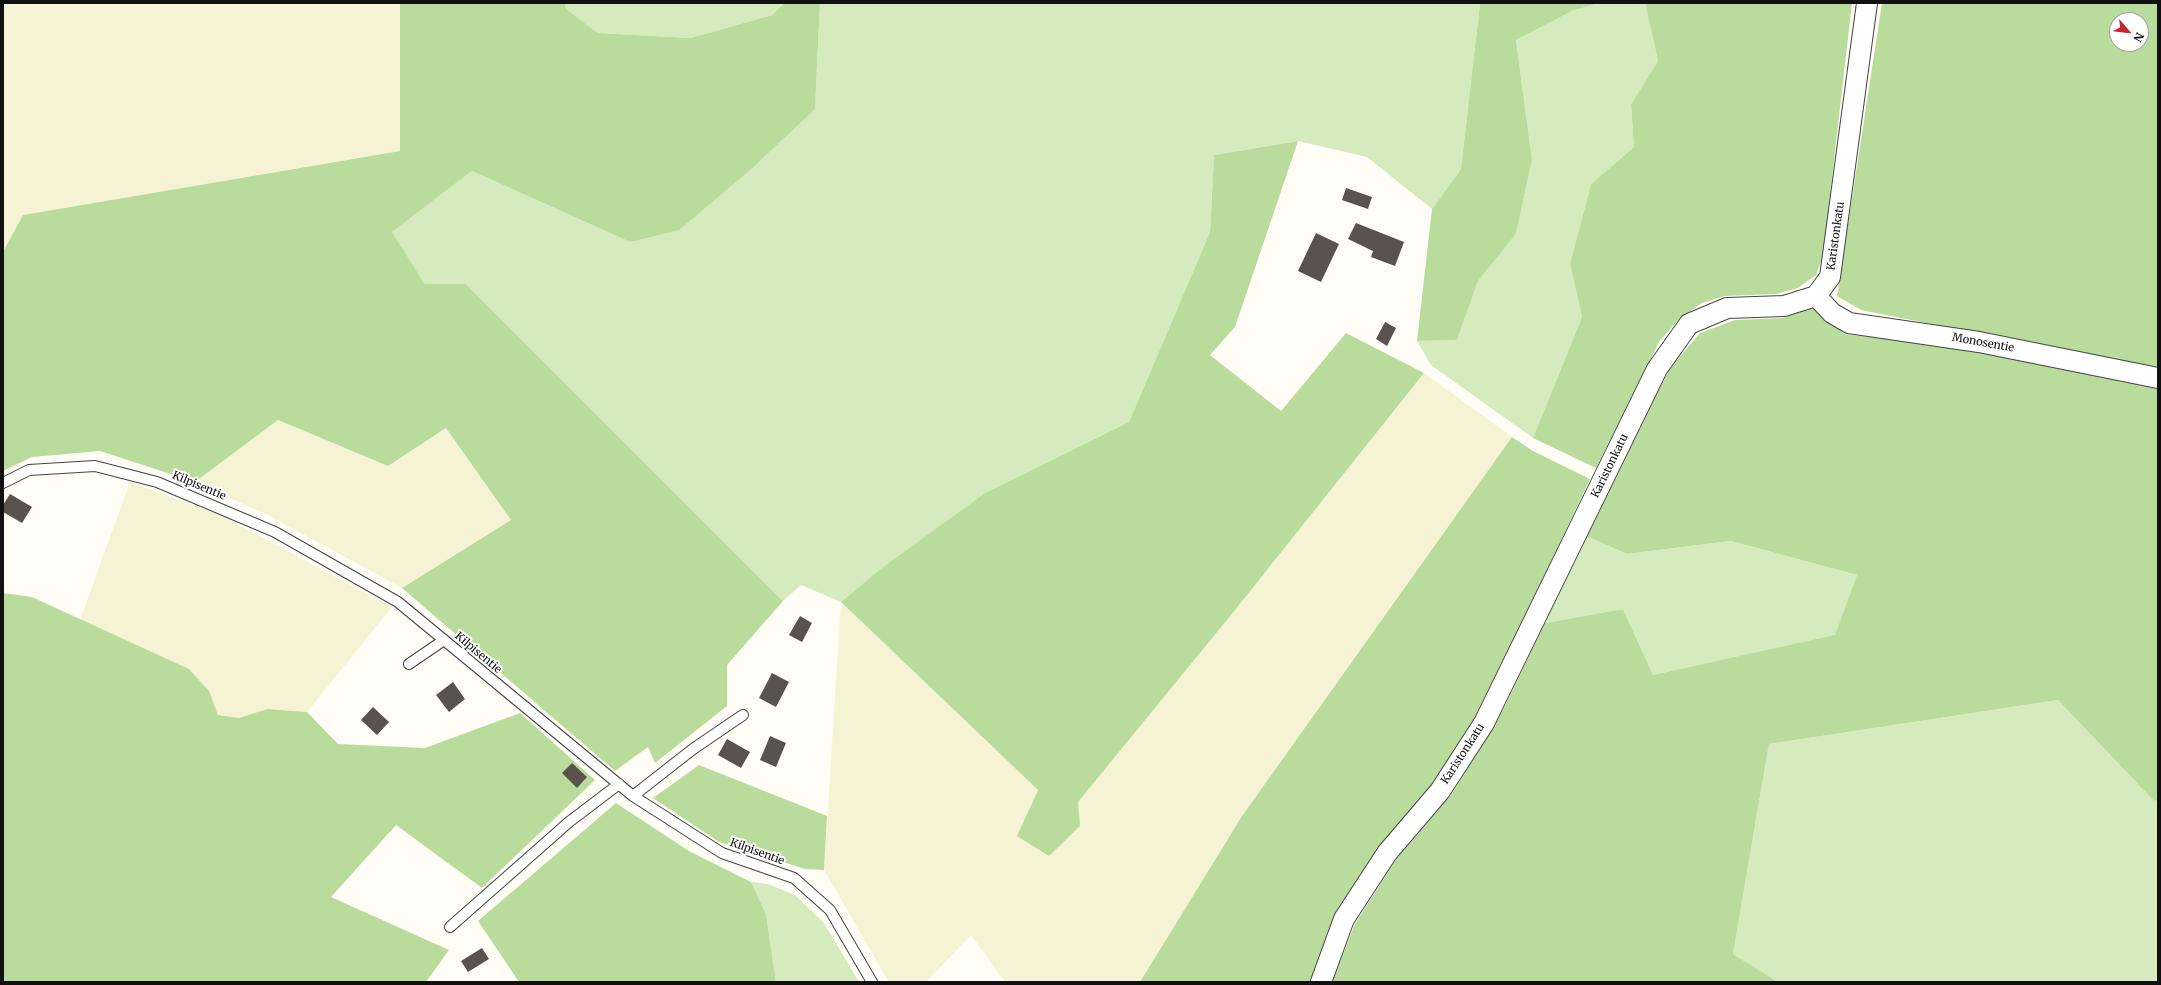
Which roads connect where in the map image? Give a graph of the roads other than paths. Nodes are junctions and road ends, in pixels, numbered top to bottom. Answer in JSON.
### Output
{"nodes":[{"id":1,"x":1867,"y":3,"type":"edge"},
{"id":2,"x":1816,"y":296,"type":"junction"},
{"id":3,"x":2158,"y":378,"type":"edge"},
{"id":4,"x":3,"y":483,"type":"edge"},
{"id":5,"x":444,"y":640,"type":"junction"},
{"id":6,"x":409,"y":664,"type":"dead end"},
{"id":7,"x":743,"y":715,"type":"dead end"},
{"id":8,"x":619,"y":784,"type":"junction"},
{"id":9,"x":633,"y":796,"type":"junction"},
{"id":10,"x":450,"y":927,"type":"dead end"},
{"id":11,"x":872,"y":982,"type":"edge"},
{"id":12,"x":1321,"y":982,"type":"edge"}],
"edges":[{"from":1,"to":2,"type":"street","name":"Karistonkatu"},
{"from":2,"to":3,"type":"street","name":"Monosentie"},
{"from":2,"to":12,"type":"street","name":"Karistonkatu"},
{"from":4,"to":5,"type":"lane","name":"Kilpisentie"},
{"from":5,"to":6,"type":"lane"},
{"from":5,"to":8,"type":"lane","name":"Kilpisentie"},
{"from":7,"to":9,"type":"lane"},
{"from":8,"to":9,"type":"lane","name":"Kilpisentie"},
{"from":8,"to":10,"type":"lane"},
{"from":9,"to":11,"type":"lane","name":"Kilpisentie"}]}
